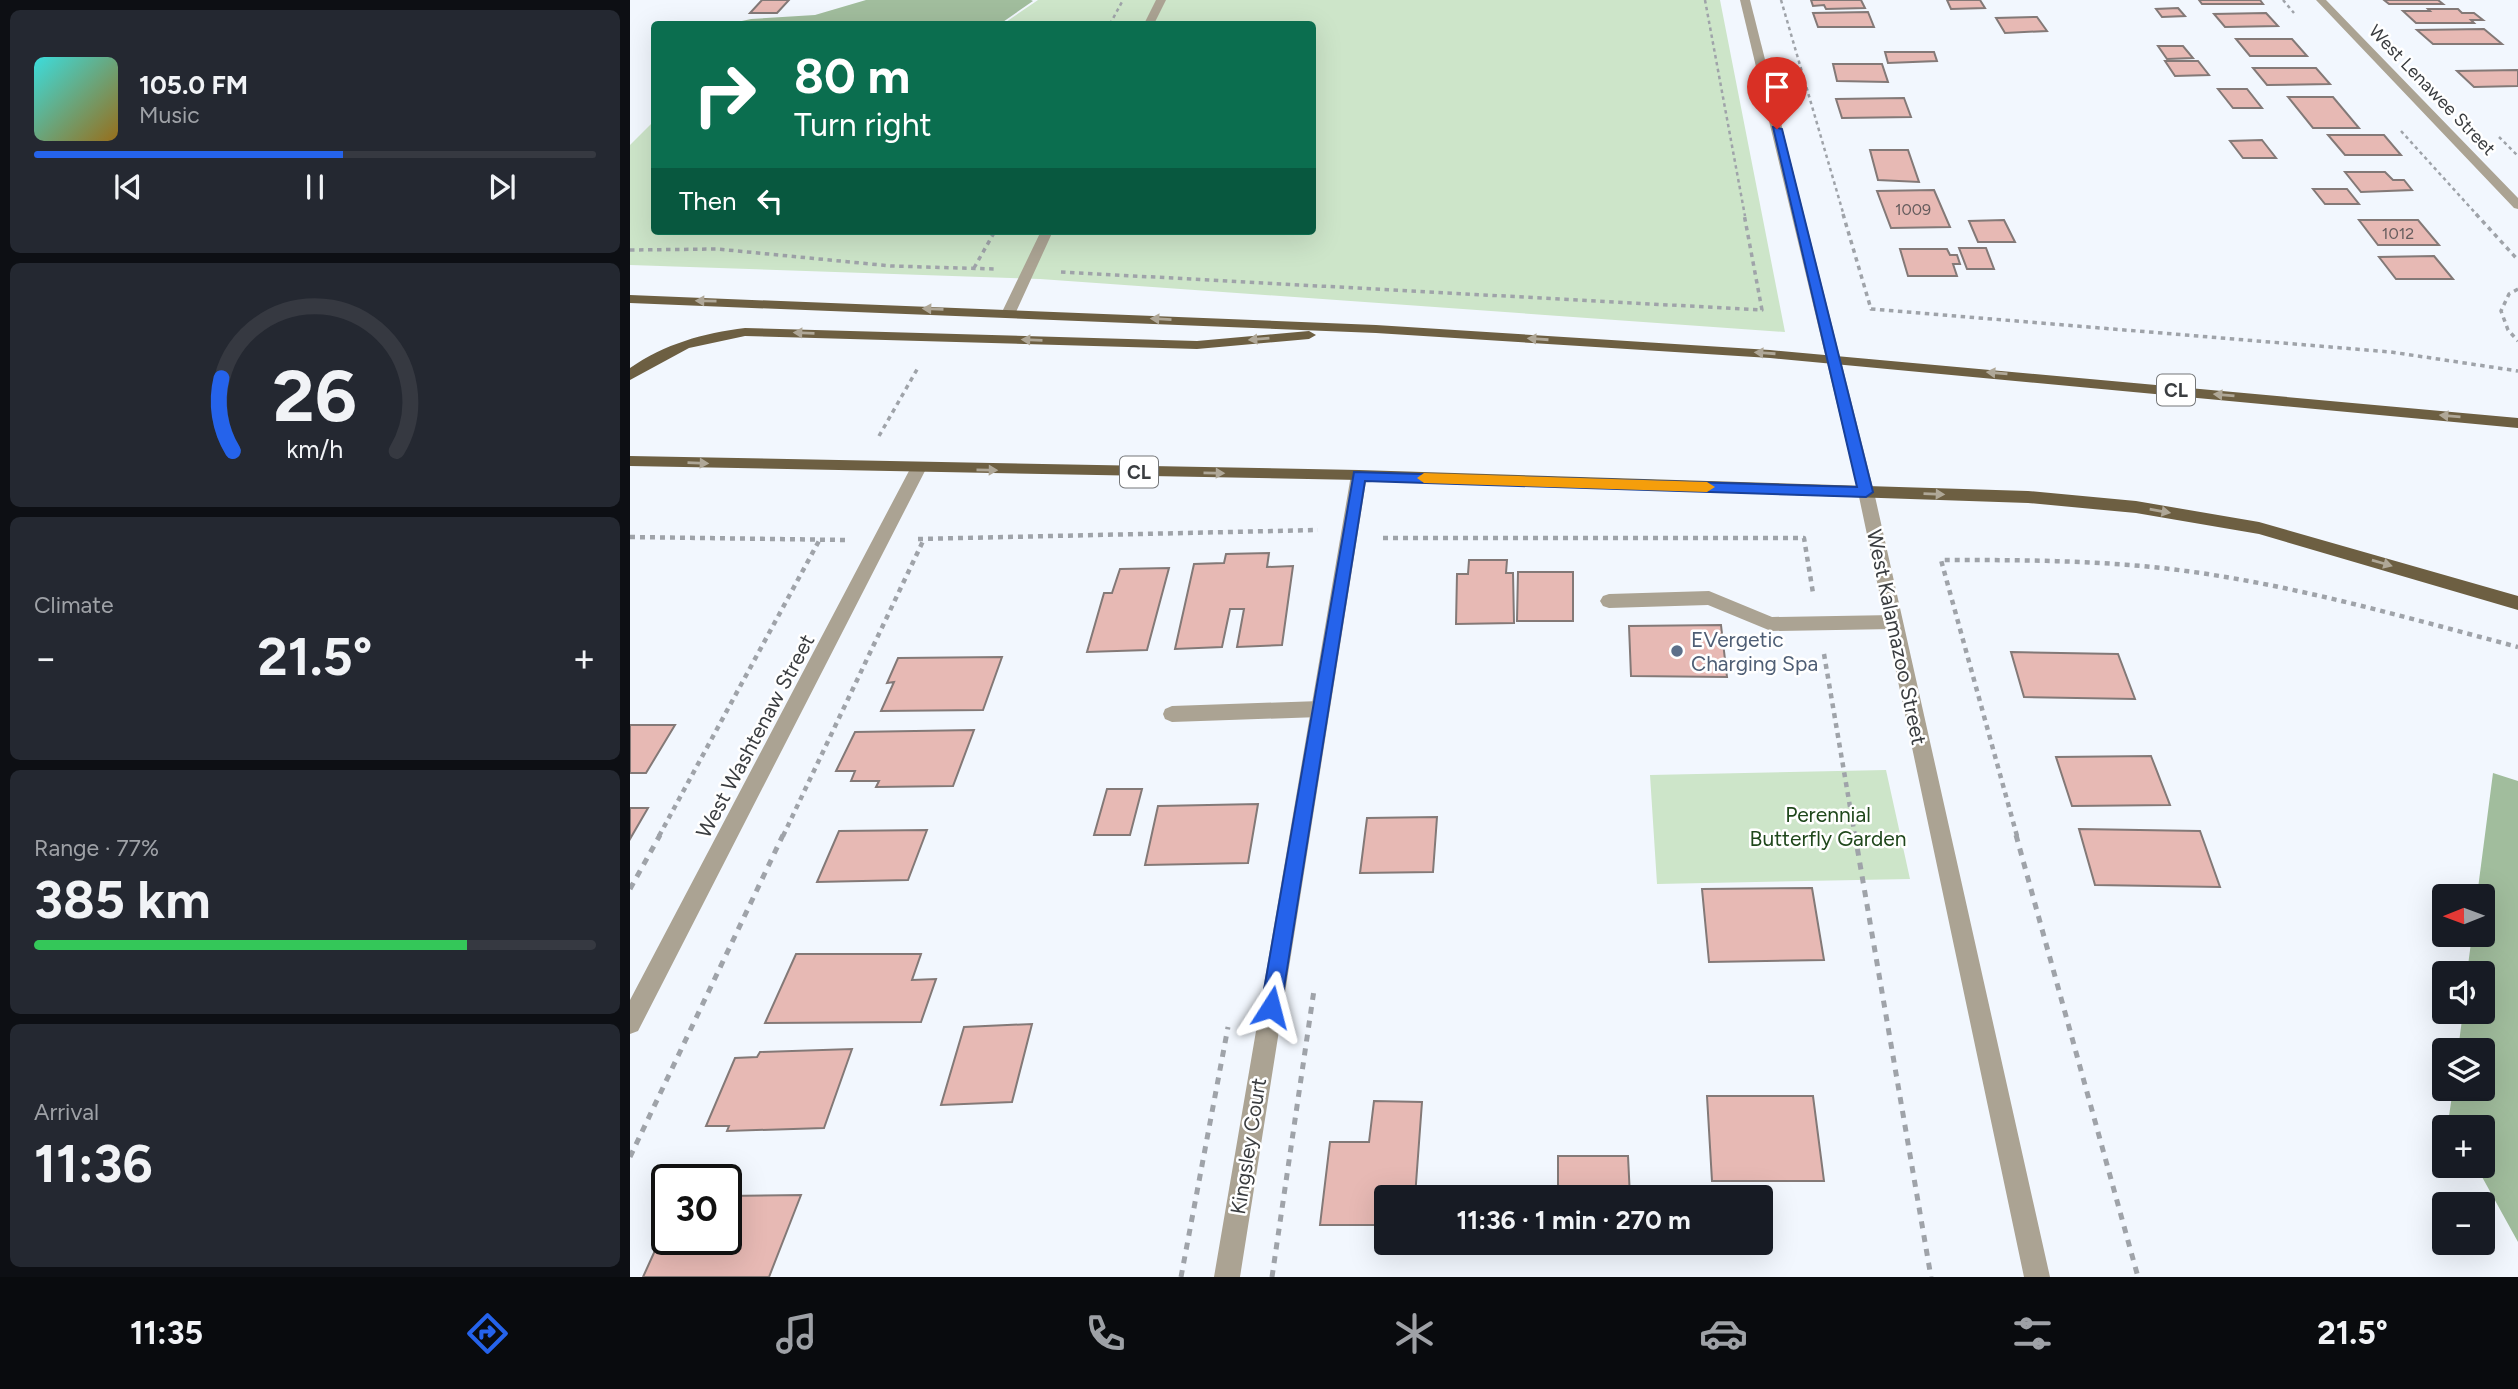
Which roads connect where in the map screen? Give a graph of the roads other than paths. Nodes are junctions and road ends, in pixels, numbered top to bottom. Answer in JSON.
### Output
{"nodes":[{"id":1,"x":1161,"y":0,"type":"edge"},
{"id":2,"x":1745,"y":0,"type":"edge"},
{"id":3,"x":2321,"y":0,"type":"edge"},
{"id":4,"x":1150,"y":21,"type":"edge"},
{"id":5,"x":2518,"y":205,"type":"edge"},
{"id":6,"x":1045,"y":235,"type":"edge"},
{"id":7,"x":630,"y":299,"type":"edge"},
{"id":8,"x":1009,"y":312,"type":"junction"},
{"id":9,"x":1376,"y":329,"type":"junction"},
{"id":10,"x":1833,"y":358,"type":"junction"},
{"id":11,"x":630,"y":375,"type":"edge"},
{"id":12,"x":2518,"y":423,"type":"edge"},
{"id":13,"x":630,"y":461,"type":"edge"},
{"id":14,"x":918,"y":469,"type":"junction"},
{"id":15,"x":1359,"y":475,"type":"junction"},
{"id":16,"x":1866,"y":492,"type":"junction"},
{"id":17,"x":1609,"y":601,"type":"dead end"},
{"id":18,"x":2518,"y":603,"type":"edge"},
{"id":19,"x":1894,"y":622,"type":"junction"},
{"id":20,"x":1320,"y":709,"type":"junction"},
{"id":21,"x":1172,"y":715,"type":"dead end"},
{"id":22,"x":630,"y":1024,"type":"edge"},
{"id":23,"x":1227,"y":1277,"type":"edge"},
{"id":24,"x":2037,"y":1277,"type":"edge"}],
"edges":[{"from":1,"to":4,"type":"street"},
{"from":2,"to":10,"type":"street","name":"West Kalamazoo Street"},
{"from":3,"to":5,"type":"street","name":"West Lenawee Street"},
{"from":6,"to":8,"type":"street"},
{"from":8,"to":7,"type":"main road","one_way":true},
{"from":9,"to":8,"type":"main road","one_way":true},
{"from":10,"to":9,"type":"main road","one_way":true},
{"from":9,"to":11,"type":"main road","one_way":true},
{"from":12,"to":10,"type":"main road","number":"CL","one_way":true},
{"from":10,"to":16,"type":"street","name":"West Kalamazoo Street"},
{"from":13,"to":14,"type":"main road","number":"CL","one_way":true},
{"from":14,"to":15,"type":"main road","number":"CL","one_way":true},
{"from":14,"to":22,"type":"street","name":"West Washtenaw Street"},
{"from":15,"to":16,"type":"main road","number":"CL"},
{"from":15,"to":20,"type":"street","name":"Kingsley Court"},
{"from":16,"to":18,"type":"main road","number":"CL","one_way":true},
{"from":16,"to":19,"type":"street","name":"West Kalamazoo Street"},
{"from":17,"to":19,"type":"street"},
{"from":19,"to":24,"type":"street","name":"West Kalamazoo Street"},
{"from":20,"to":21,"type":"street"},
{"from":20,"to":23,"type":"street","name":"Kingsley Court"}]}
